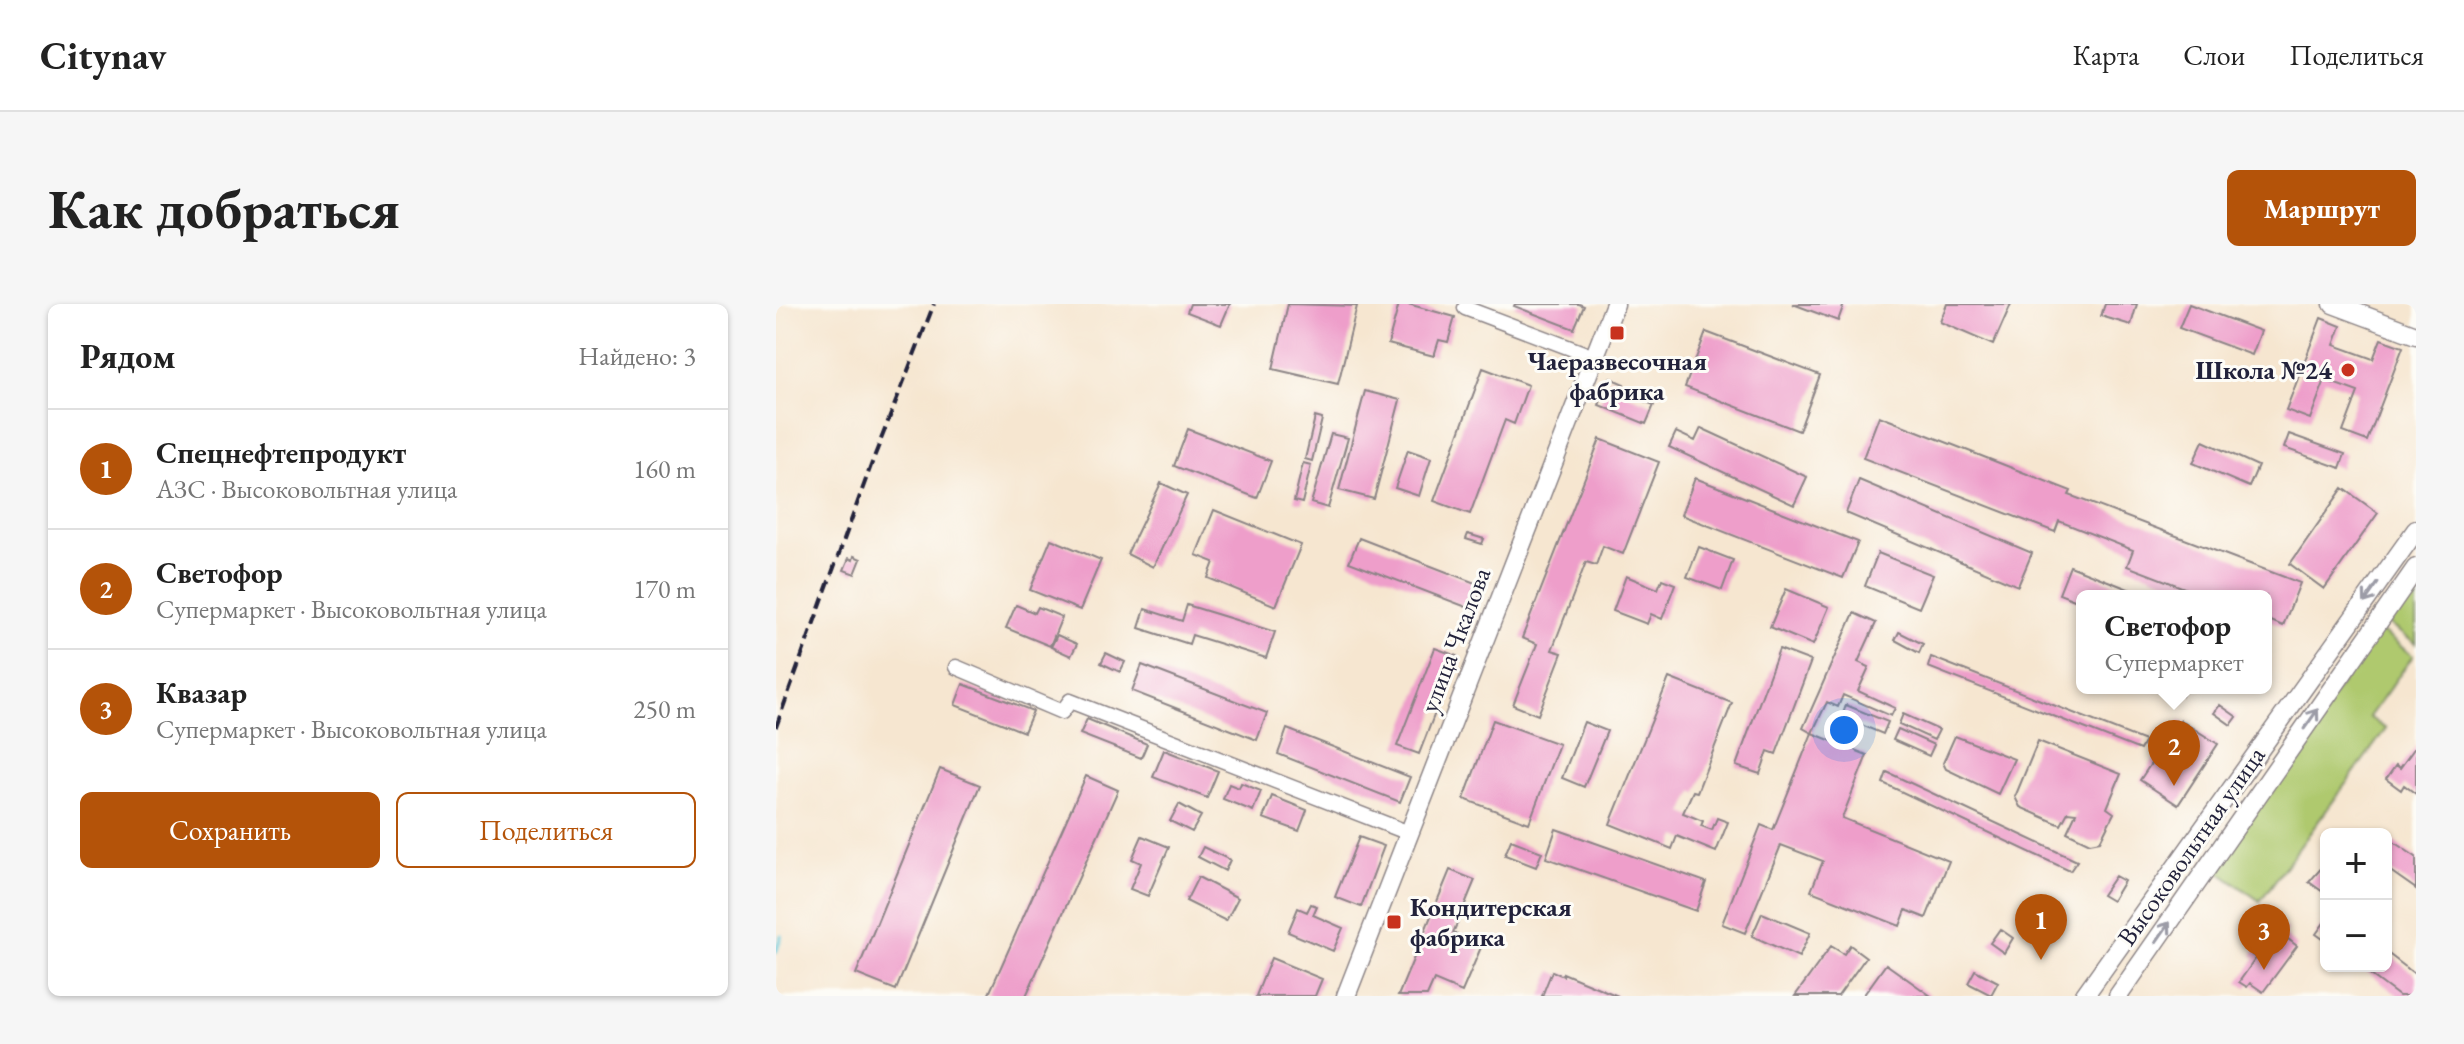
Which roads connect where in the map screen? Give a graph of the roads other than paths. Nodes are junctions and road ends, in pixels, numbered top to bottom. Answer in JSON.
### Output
{"nodes":[{"id":1,"x":1615,"y":304,"type":"edge"},
{"id":2,"x":2333,"y":304,"type":"edge"},
{"id":3,"x":1465,"y":308,"type":"dead end"},
{"id":4,"x":2416,"y":335,"type":"edge"},
{"id":5,"x":1594,"y":357,"type":"junction"},
{"id":6,"x":2416,"y":530,"type":"edge"},
{"id":7,"x":2416,"y":568,"type":"edge"},
{"id":8,"x":956,"y":667,"type":"dead end"},
{"id":9,"x":1409,"y":833,"type":"junction"},
{"id":10,"x":1346,"y":996,"type":"edge"},
{"id":11,"x":2084,"y":996,"type":"edge"},
{"id":12,"x":2118,"y":996,"type":"edge"}],
"edges":[{"from":1,"to":5,"type":"street","name":"улица Чкалова"},
{"from":2,"to":4,"type":"street"},
{"from":3,"to":5,"type":"street"},
{"from":5,"to":9,"type":"street","name":"улица Чкалова"},
{"from":6,"to":11,"type":"street","name":"Высоковольтная улица","one_way":true},
{"from":12,"to":7,"type":"street","name":"Высоковольтная улица","one_way":true},
{"from":8,"to":9,"type":"street"},
{"from":9,"to":10,"type":"street","name":"улица Чкалова"}]}
